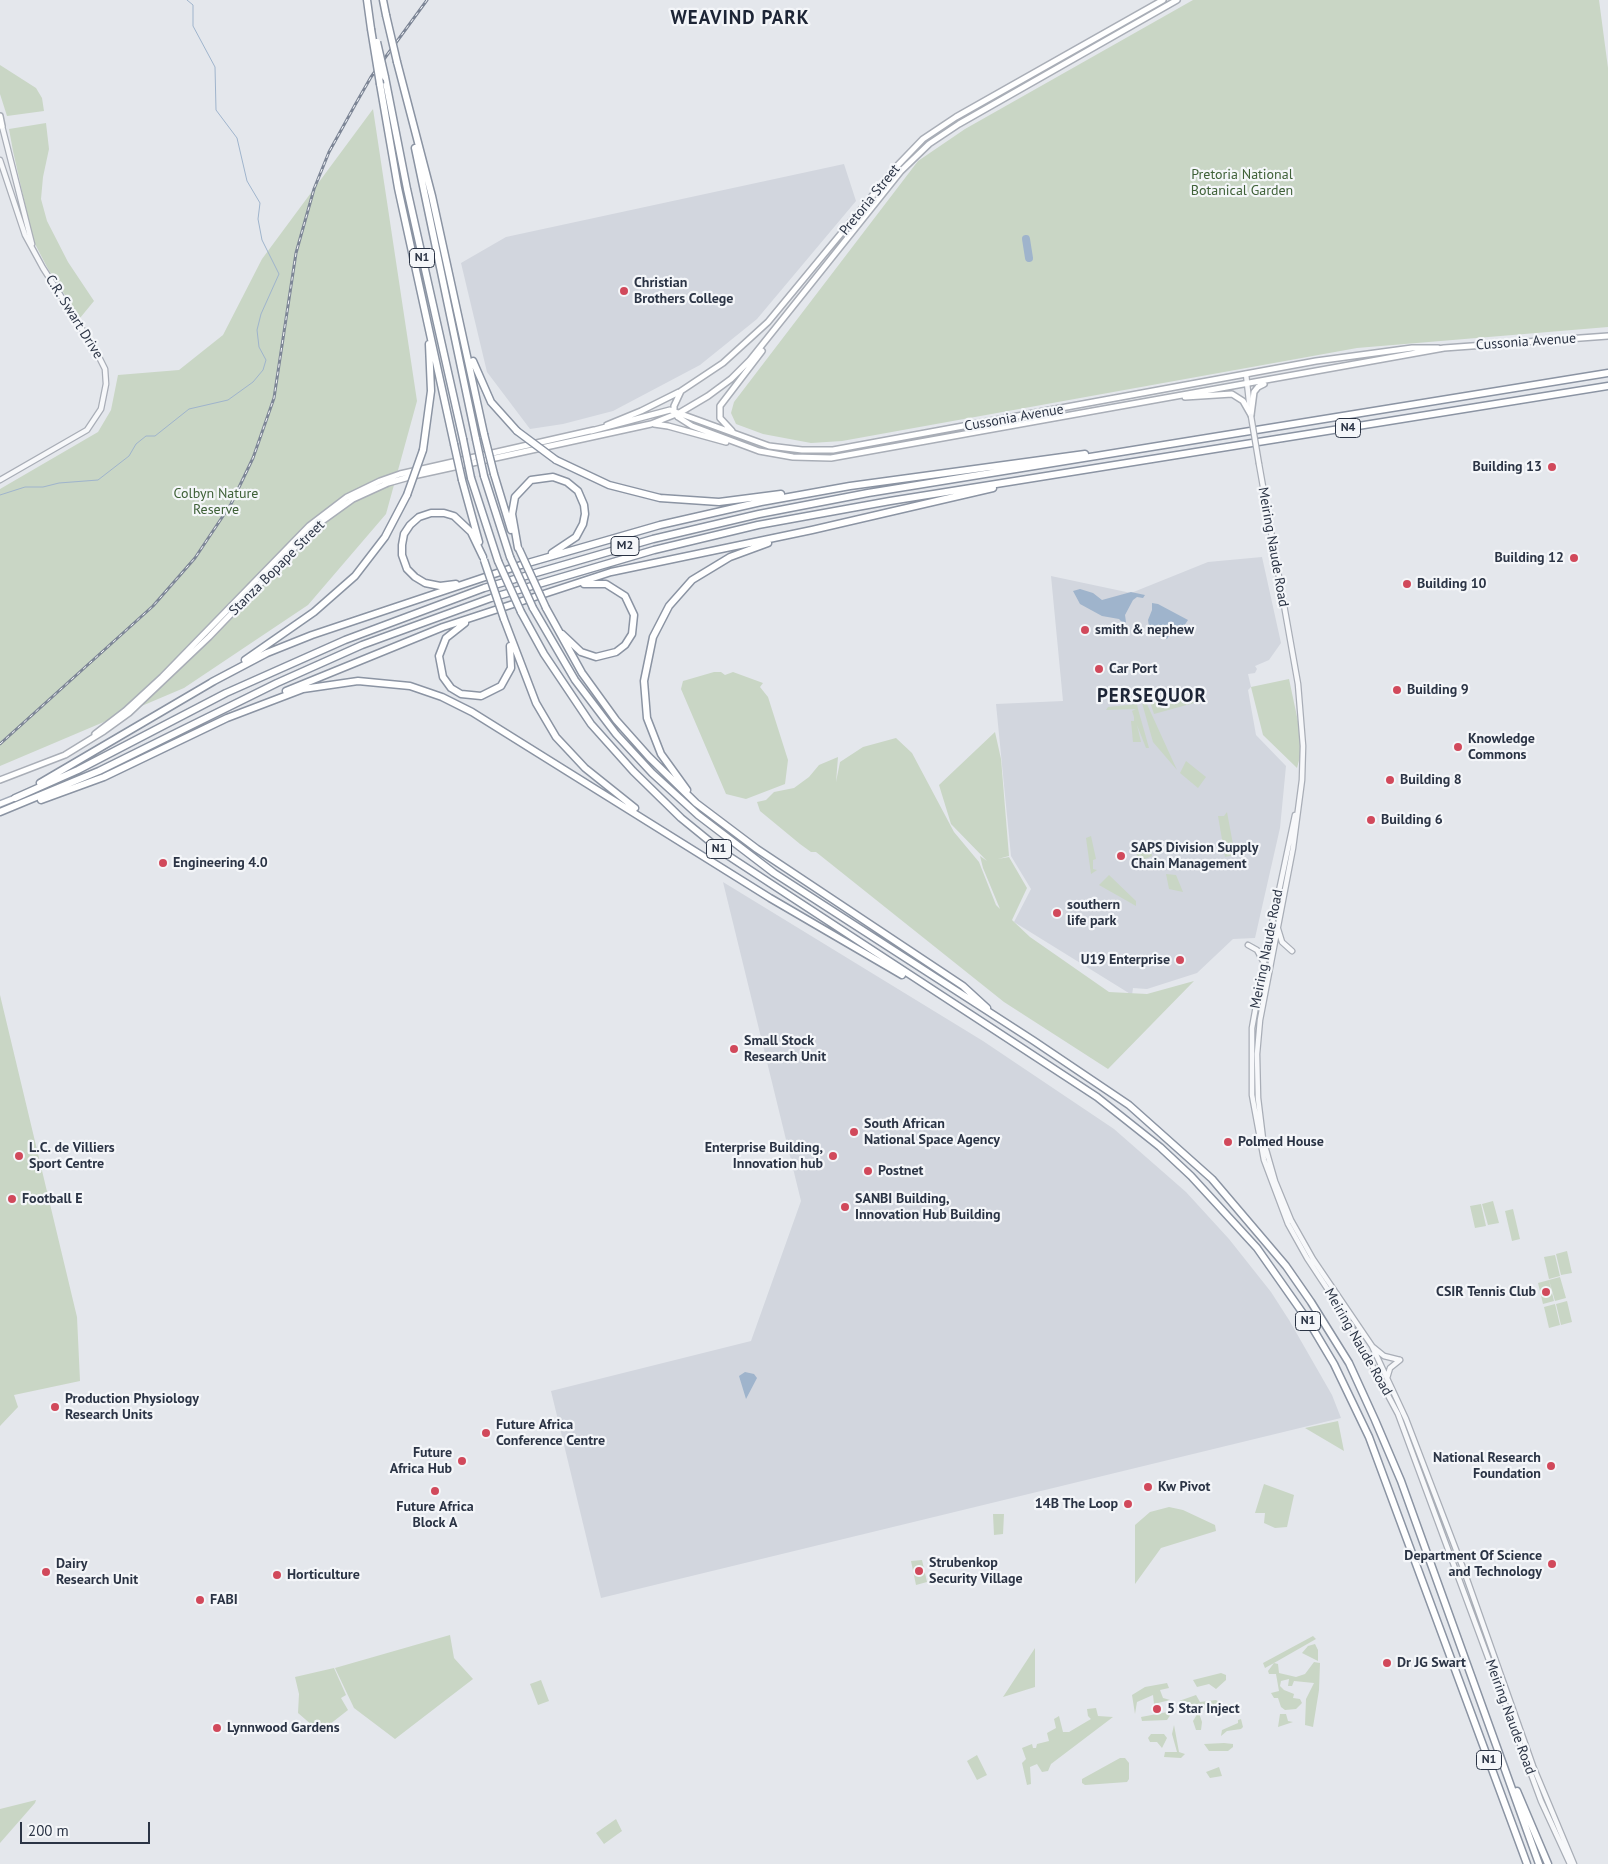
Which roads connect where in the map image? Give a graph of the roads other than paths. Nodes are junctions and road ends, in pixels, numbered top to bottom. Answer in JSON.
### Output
{"nodes":[{"id":1,"x":367,"y":0,"type":"edge"},
{"id":2,"x":383,"y":0,"type":"edge"},
{"id":3,"x":1163,"y":0,"type":"edge"},
{"id":4,"x":1177,"y":0,"type":"edge"},
{"id":5,"x":373,"y":28,"type":"junction"},
{"id":6,"x":400,"y":78,"type":"junction"},
{"id":7,"x":1,"y":122,"type":"edge"},
{"id":8,"x":0,"y":160,"type":"edge"},
{"id":9,"x":35,"y":253,"type":"junction"},
{"id":10,"x":415,"y":264,"type":"junction"},
{"id":11,"x":455,"y":297,"type":"junction"},
{"id":12,"x":771,"y":336,"type":"junction"},
{"id":13,"x":1608,"y":336,"type":"edge"},
{"id":14,"x":1444,"y":348,"type":"junction"},
{"id":15,"x":1608,"y":373,"type":"edge"},
{"id":16,"x":1246,"y":374,"type":"junction"},
{"id":17,"x":1281,"y":378,"type":"junction"},
{"id":18,"x":1248,"y":385,"type":"junction"},
{"id":19,"x":1608,"y":386,"type":"edge"},
{"id":20,"x":681,"y":390,"type":"junction"},
{"id":21,"x":1182,"y":396,"type":"junction"},
{"id":22,"x":694,"y":405,"type":"joint"},
{"id":23,"x":677,"y":413,"type":"junction"},
{"id":24,"x":1251,"y":416,"type":"junction"},
{"id":25,"x":651,"y":424,"type":"junction"},
{"id":26,"x":1276,"y":428,"type":"junction"},
{"id":27,"x":591,"y":431,"type":"junction"},
{"id":28,"x":737,"y":435,"type":"junction"},
{"id":29,"x":732,"y":442,"type":"junction"},
{"id":30,"x":1088,"y":469,"type":"junction"},
{"id":31,"x":0,"y":480,"type":"edge"},
{"id":32,"x":850,"y":486,"type":"junction"},
{"id":33,"x":812,"y":530,"type":"junction"},
{"id":34,"x":518,"y":548,"type":"junction"},
{"id":35,"x":484,"y":559,"type":"junction"},
{"id":36,"x":521,"y":565,"type":"junction"},
{"id":37,"x":489,"y":575,"type":"junction"},
{"id":38,"x":538,"y":596,"type":"junction"},
{"id":39,"x":505,"y":606,"type":"junction"},
{"id":40,"x":546,"y":609,"type":"junction"},
{"id":41,"x":504,"y":620,"type":"junction"},
{"id":42,"x":212,"y":682,"type":"junction"},
{"id":43,"x":227,"y":718,"type":"junction"},
{"id":44,"x":43,"y":764,"type":"junction"},
{"id":45,"x":0,"y":780,"type":"edge"},
{"id":46,"x":15,"y":798,"type":"junction"},
{"id":47,"x":0,"y":804,"type":"edge"},
{"id":48,"x":1298,"y":808,"type":"junction"},
{"id":49,"x":0,"y":813,"type":"edge"},
{"id":50,"x":721,"y":823,"type":"junction"},
{"id":51,"x":684,"y":844,"type":"junction"},
{"id":52,"x":1278,"y":926,"type":"junction"},
{"id":53,"x":1248,"y":946,"type":"dead end"},
{"id":54,"x":1292,"y":951,"type":"dead end"},
{"id":55,"x":1264,"y":962,"type":"junction"},
{"id":56,"x":991,"y":1013,"type":"junction"},
{"id":57,"x":979,"y":1019,"type":"junction"},
{"id":58,"x":1372,"y":1346,"type":"junction"},
{"id":59,"x":1387,"y":1378,"type":"junction"},
{"id":60,"x":1488,"y":1720,"type":"junction"},
{"id":61,"x":1527,"y":1864,"type":"edge"},
{"id":62,"x":1539,"y":1864,"type":"edge"},
{"id":63,"x":1548,"y":1864,"type":"edge"},
{"id":64,"x":1570,"y":1864,"type":"edge"},
{"id":65,"x":1574,"y":1864,"type":"edge"}],
"edges":[{"from":1,"to":5,"type":"highway","number":"N1"},
{"from":2,"to":6,"type":"highway","number":"N1","bridge":true},
{"from":3,"to":20,"type":"main road","name":"Pretoria Street"},
{"from":4,"to":12,"type":"main road","name":"Pretoria Street"},
{"from":5,"to":10,"type":"highway","bridge":true},
{"from":5,"to":57,"type":"highway","number":"N1","bridge":true},
{"from":6,"to":11,"type":"highway"},
{"from":6,"to":56,"type":"highway","number":"N1","bridge":true},
{"from":7,"to":9,"type":"street","name":"C.R. Swart Drive"},
{"from":8,"to":9,"type":"street","name":"C.R. Swart Drive"},
{"from":9,"to":31,"type":"street","name":"C.R. Swart Drive"},
{"from":10,"to":35,"type":"highway","bridge":true},
{"from":10,"to":42,"type":"highway","bridge":true},
{"from":11,"to":32,"type":"highway","bridge":true},
{"from":11,"to":34,"type":"highway","bridge":true},
{"from":12,"to":22,"type":"main road","name":"Pretoria Street"},
{"from":12,"to":28,"type":"main road"},
{"from":13,"to":14,"type":"main road","name":"Cussonia Avenue"},
{"from":14,"to":16,"type":"main road","name":"Cussonia Avenue"},
{"from":14,"to":17,"type":"main road","name":"Cussonia Avenue"},
{"from":15,"to":26,"type":"highway","number":"N4"},
{"from":16,"to":18,"type":"street","name":"Meiring Naude Road"},
{"from":16,"to":28,"type":"main road","name":"Cussonia Avenue"},
{"from":17,"to":18,"type":"main road","name":"Cussonia Avenue"},
{"from":17,"to":24,"type":"main road"},
{"from":18,"to":21,"type":"main road","name":"Cussonia Avenue"},
{"from":18,"to":24,"type":"street","name":"Meiring Naude Road"},
{"from":19,"to":30,"type":"highway","number":"N4"},
{"from":20,"to":23,"type":"main road"},
{"from":20,"to":27,"type":"main road","name":"Stanza Bopape Street"},
{"from":21,"to":24,"type":"main road"},
{"from":21,"to":29,"type":"main road","name":"Cussonia Avenue"},
{"from":22,"to":23,"type":"main road","name":"Stanza Bopape Street"},
{"from":23,"to":25,"type":"main road","name":"Stanza Bopape Street"},
{"from":23,"to":27,"type":"main road"},
{"from":23,"to":28,"type":"main road","name":"Cussonia Avenue"},
{"from":23,"to":29,"type":"main road"},
{"from":24,"to":48,"type":"street","name":"Meiring Naude Road","bridge":true},
{"from":25,"to":29,"type":"main road"},
{"from":25,"to":44,"type":"main road","name":"Stanza Bopape Street"},
{"from":26,"to":32,"type":"highway"},
{"from":26,"to":46,"type":"highway","number":"M2"},
{"from":27,"to":44,"type":"main road","name":"Stanza Bopape Street"},
{"from":30,"to":33,"type":"highway"},
{"from":30,"to":49,"type":"highway","number":"M2"},
{"from":32,"to":36,"type":"highway"},
{"from":33,"to":38,"type":"highway"},
{"from":33,"to":50,"type":"highway"},
{"from":34,"to":36,"type":"highway"},
{"from":34,"to":40,"type":"highway","bridge":true},
{"from":35,"to":37,"type":"highway"},
{"from":35,"to":41,"type":"highway","bridge":true},
{"from":36,"to":37,"type":"highway"},
{"from":37,"to":42,"type":"highway"},
{"from":38,"to":39,"type":"highway"},
{"from":38,"to":40,"type":"highway"},
{"from":39,"to":41,"type":"highway"},
{"from":39,"to":43,"type":"highway"},
{"from":40,"to":50,"type":"highway"},
{"from":41,"to":51,"type":"highway"},
{"from":42,"to":46,"type":"highway"},
{"from":43,"to":49,"type":"highway"},
{"from":43,"to":51,"type":"highway"},
{"from":44,"to":45,"type":"main road","name":"Stanza Bopape Street"},
{"from":46,"to":47,"type":"main road","number":"M2"},
{"from":48,"to":52,"type":"street","name":"Meiring Naude Road"},
{"from":48,"to":55,"type":"street","name":"Meiring Naude Road"},
{"from":50,"to":56,"type":"highway"},
{"from":51,"to":57,"type":"highway"},
{"from":52,"to":54,"type":"street"},
{"from":52,"to":58,"type":"street","name":"Meiring Naude Road"},
{"from":53,"to":55,"type":"street"},
{"from":55,"to":64,"type":"street","name":"Meiring Naude Road"},
{"from":56,"to":60,"type":"highway","number":"N1"},
{"from":57,"to":61,"type":"highway","number":"N1"},
{"from":58,"to":59,"type":"street","name":"Meiring Naude Road"},
{"from":58,"to":59,"type":"street"},
{"from":59,"to":65,"type":"street","name":"Meiring Naude Road"},
{"from":60,"to":62,"type":"highway","number":"N1"},
{"from":60,"to":63,"type":"highway"}]}
